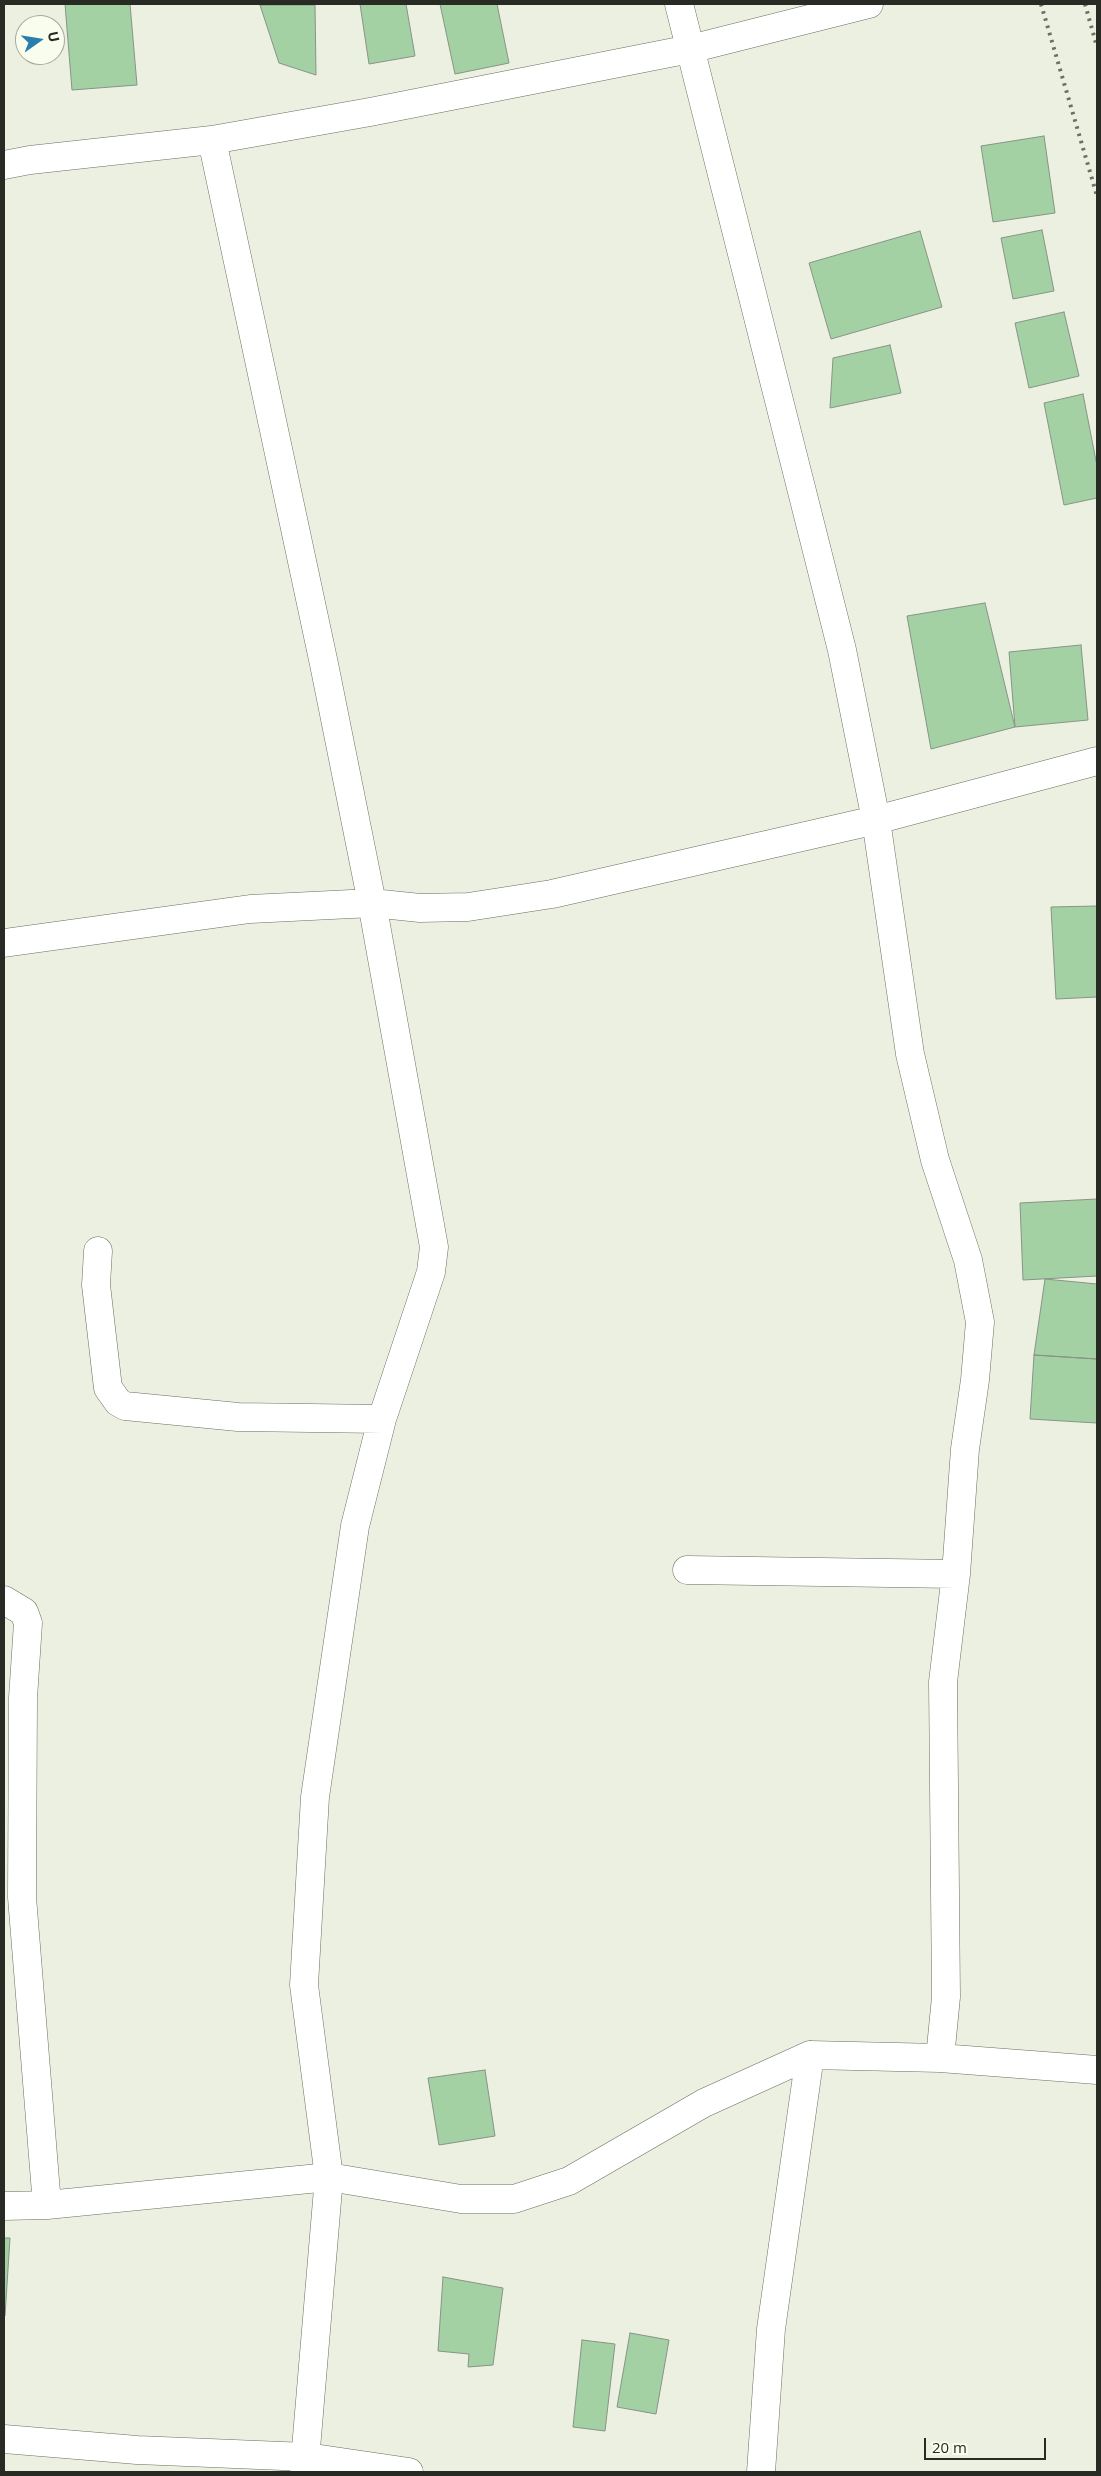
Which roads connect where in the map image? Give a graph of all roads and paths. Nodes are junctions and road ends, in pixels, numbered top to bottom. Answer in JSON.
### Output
{"nodes":[{"id":1,"x":679,"y":4,"type":"edge"},
{"id":2,"x":869,"y":4,"type":"edge"},
{"id":3,"x":690,"y":49,"type":"junction"},
{"id":4,"x":212,"y":140,"type":"junction"},
{"id":5,"x":4,"y":165,"type":"edge"},
{"id":6,"x":1097,"y":761,"type":"edge"},
{"id":7,"x":876,"y":820,"type":"junction"},
{"id":8,"x":372,"y":903,"type":"junction"},
{"id":9,"x":4,"y":943,"type":"edge"},
{"id":10,"x":98,"y":1251,"type":"dead end"},
{"id":11,"x":382,"y":1420,"type":"junction"},
{"id":12,"x":687,"y":1570,"type":"dead end"},
{"id":13,"x":956,"y":1574,"type":"junction"},
{"id":14,"x":4,"y":1600,"type":"edge"},
{"id":15,"x":810,"y":2055,"type":"junction"},
{"id":16,"x":940,"y":2058,"type":"junction"},
{"id":17,"x":1097,"y":2070,"type":"edge"},
{"id":18,"x":329,"y":2177,"type":"junction"},
{"id":19,"x":47,"y":2205,"type":"junction"},
{"id":20,"x":4,"y":2206,"type":"edge"},
{"id":21,"x":4,"y":2440,"type":"edge"},
{"id":22,"x":306,"y":2464,"type":"edge"},
{"id":23,"x":409,"y":2472,"type":"edge"},
{"id":24,"x":761,"y":2472,"type":"edge"}],
"edges":[{"from":1,"to":3,"type":"street"},
{"from":2,"to":3,"type":"street"},
{"from":3,"to":4,"type":"street"},
{"from":3,"to":7,"type":"street"},
{"from":4,"to":5,"type":"street"},
{"from":4,"to":8,"type":"street"},
{"from":6,"to":7,"type":"street"},
{"from":7,"to":8,"type":"street"},
{"from":7,"to":13,"type":"street"},
{"from":8,"to":9,"type":"street"},
{"from":8,"to":11,"type":"street"},
{"from":10,"to":11,"type":"street"},
{"from":11,"to":18,"type":"street"},
{"from":12,"to":13,"type":"street"},
{"from":13,"to":16,"type":"street"},
{"from":14,"to":19,"type":"street"},
{"from":15,"to":16,"type":"street"},
{"from":15,"to":18,"type":"street"},
{"from":15,"to":24,"type":"street"},
{"from":16,"to":17,"type":"street"},
{"from":18,"to":19,"type":"street"},
{"from":18,"to":22,"type":"street"},
{"from":19,"to":20,"type":"street"},
{"from":21,"to":22,"type":"street"},
{"from":22,"to":23,"type":"street"}]}
